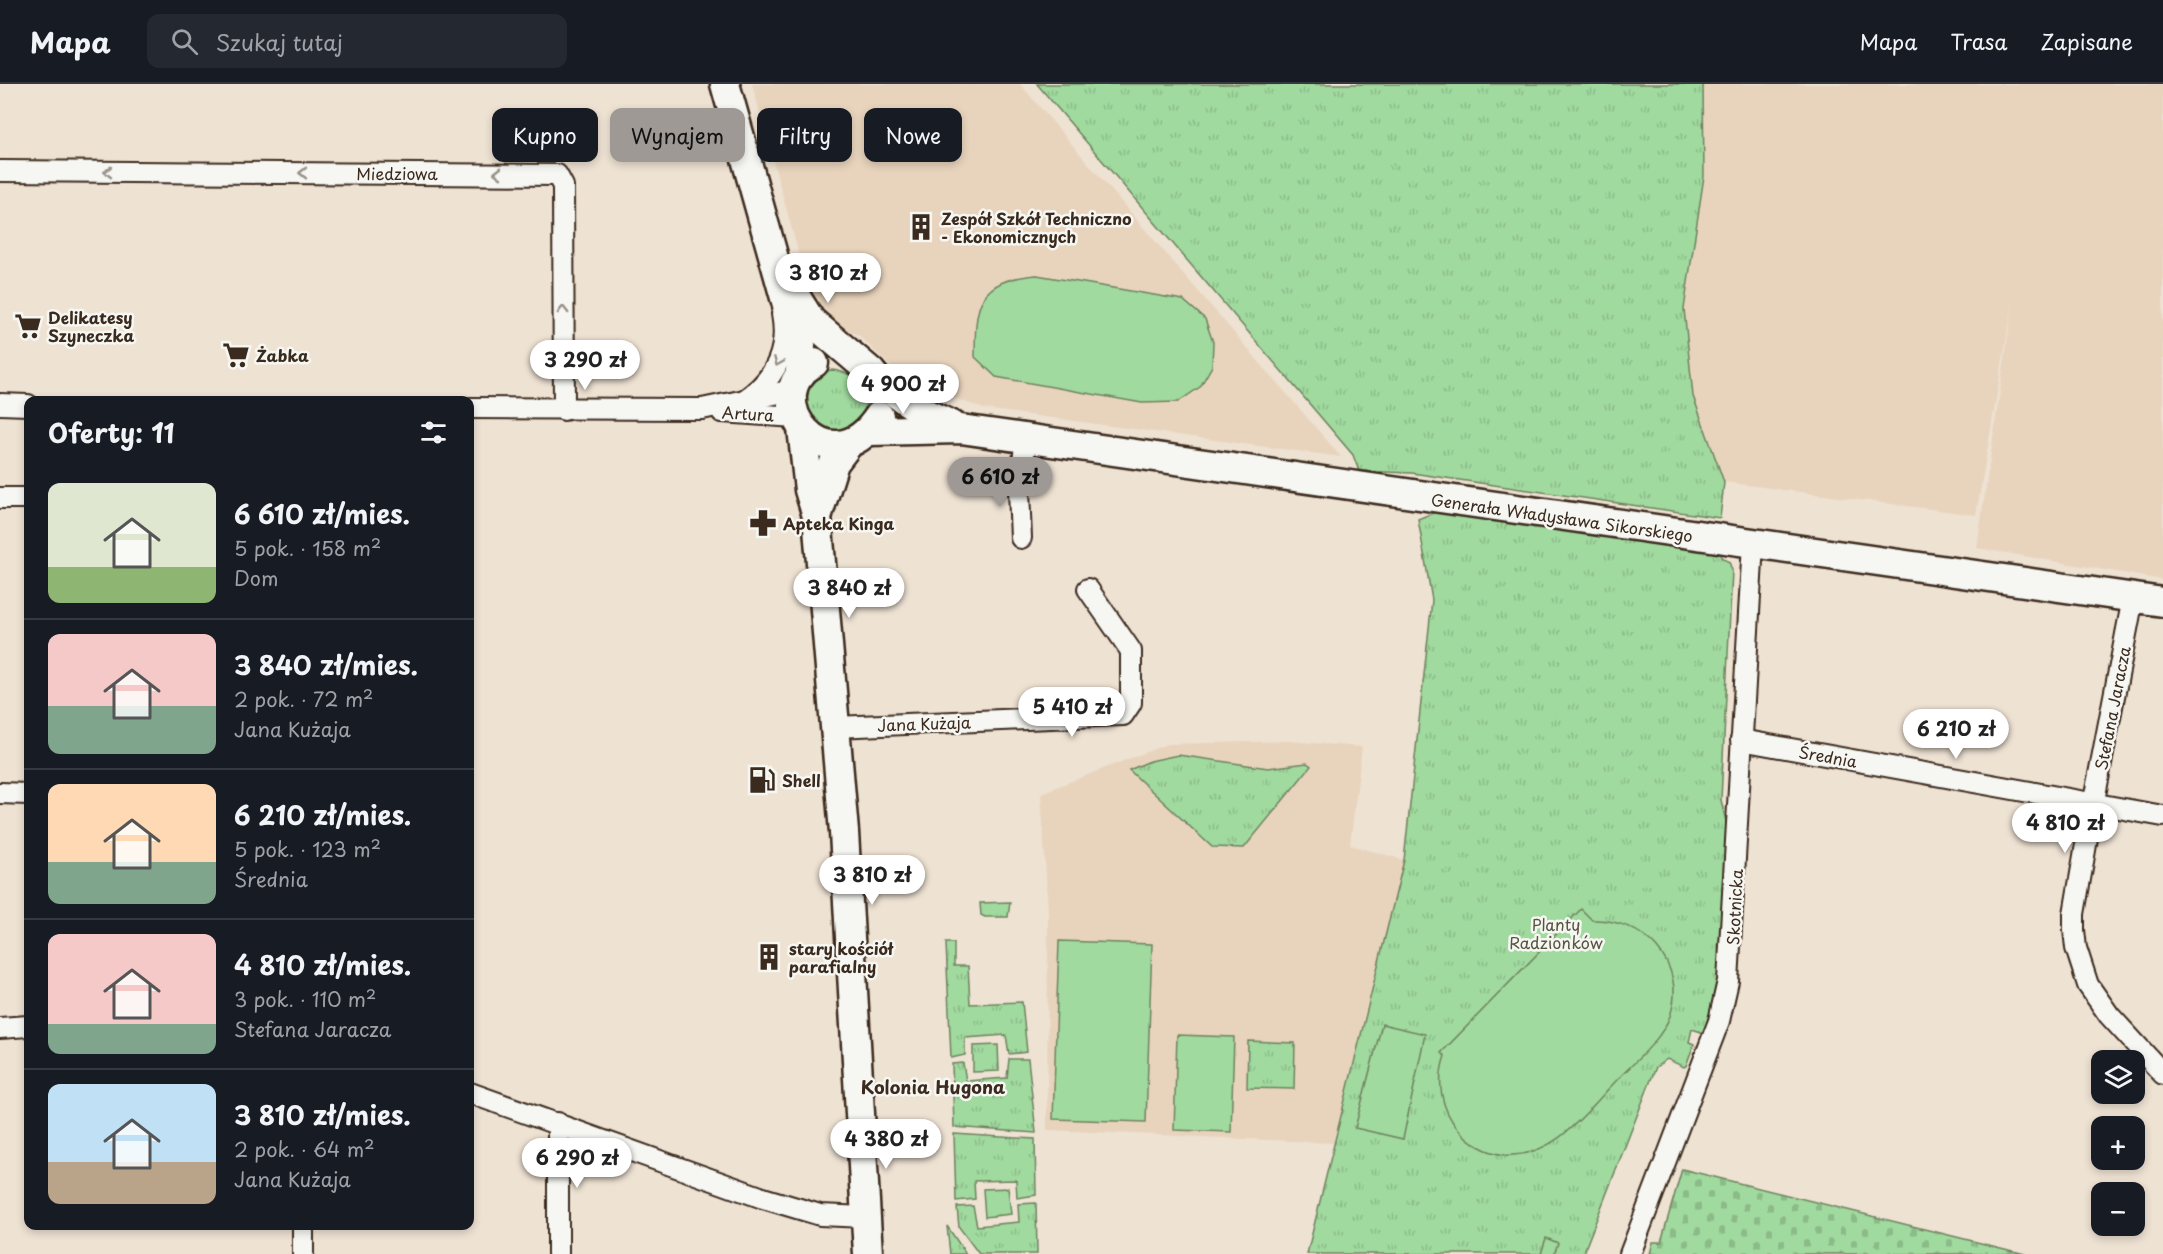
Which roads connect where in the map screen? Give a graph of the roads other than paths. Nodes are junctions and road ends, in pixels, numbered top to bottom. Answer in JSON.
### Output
{"nodes":[{"id":1,"x":725,"y":84,"type":"edge"},
{"id":2,"x":0,"y":171,"type":"edge"},
{"id":3,"x":777,"y":264,"type":"junction"},
{"id":4,"x":860,"y":362,"type":"junction"},
{"id":5,"x":880,"y":383,"type":"junction"},
{"id":6,"x":744,"y":401,"type":"junction"},
{"id":7,"x":797,"y":403,"type":"junction"},
{"id":8,"x":0,"y":404,"type":"edge"},
{"id":9,"x":24,"y":405,"type":"edge"},
{"id":10,"x":474,"y":408,"type":"edge"},
{"id":11,"x":702,"y":409,"type":"junction"},
{"id":12,"x":564,"y":410,"type":"junction"},
{"id":13,"x":961,"y":429,"type":"junction"},
{"id":14,"x":858,"y":438,"type":"junction"},
{"id":15,"x":1026,"y":439,"type":"junction"},
{"id":16,"x":0,"y":498,"type":"edge"},
{"id":17,"x":24,"y":498,"type":"edge"},
{"id":18,"x":817,"y":516,"type":"junction"},
{"id":19,"x":1021,"y":538,"type":"dead end"},
{"id":20,"x":1753,"y":543,"type":"junction"},
{"id":21,"x":1088,"y":590,"type":"dead end"},
{"id":22,"x":2133,"y":598,"type":"junction"},
{"id":23,"x":2163,"y":602,"type":"edge"},
{"id":24,"x":836,"y":727,"type":"junction"},
{"id":25,"x":1741,"y":740,"type":"junction"},
{"id":26,"x":0,"y":793,"type":"edge"},
{"id":27,"x":24,"y":794,"type":"edge"},
{"id":28,"x":2093,"y":804,"type":"junction"},
{"id":29,"x":2163,"y":816,"type":"edge"},
{"id":30,"x":24,"y":1026,"type":"edge"},
{"id":31,"x":0,"y":1028,"type":"edge"},
{"id":32,"x":2163,"y":1074,"type":"edge"},
{"id":33,"x":474,"y":1094,"type":"edge"},
{"id":34,"x":558,"y":1123,"type":"junction"},
{"id":35,"x":865,"y":1217,"type":"junction"},
{"id":36,"x":303,"y":1230,"type":"edge"},
{"id":37,"x":303,"y":1254,"type":"edge"},
{"id":38,"x":558,"y":1254,"type":"edge"},
{"id":39,"x":868,"y":1254,"type":"edge"},
{"id":40,"x":1630,"y":1254,"type":"edge"}],
"edges":[{"from":1,"to":3,"type":"street"},
{"from":12,"to":2,"type":"street","name":"Miedziowa","one_way":true},
{"from":3,"to":4,"type":"street"},
{"from":3,"to":6,"type":"street","one_way":true},
{"from":3,"to":7,"type":"street"},
{"from":4,"to":5,"type":"street"},
{"from":4,"to":7,"type":"street"},
{"from":5,"to":13,"type":"street"},
{"from":5,"to":14,"type":"street"},
{"from":6,"to":7,"type":"street","name":"Artura"},
{"from":6,"to":11,"type":"street","name":"Artura"},
{"from":7,"to":11,"type":"street","name":"Artura"},
{"from":7,"to":14,"type":"street"},
{"from":7,"to":18,"type":"street"},
{"from":8,"to":9,"type":"street"},
{"from":10,"to":12,"type":"street","name":"Artura"},
{"from":11,"to":12,"type":"street","name":"Artura"},
{"from":13,"to":14,"type":"street"},
{"from":13,"to":15,"type":"street","name":"Generała Władysława Sikorskiego"},
{"from":14,"to":18,"type":"street"},
{"from":15,"to":19,"type":"street"},
{"from":15,"to":20,"type":"street","name":"Generała Władysława Sikorskiego"},
{"from":16,"to":17,"type":"street"},
{"from":18,"to":24,"type":"street"},
{"from":20,"to":22,"type":"street","name":"Generała Władysława Sikorskiego"},
{"from":20,"to":25,"type":"street","name":"Skotnicka"},
{"from":21,"to":24,"type":"street","name":"Jana Kużaja"},
{"from":22,"to":23,"type":"street","name":"Generała Władysława Sikorskiego"},
{"from":22,"to":28,"type":"street","name":"Stefana Jaracza"},
{"from":24,"to":35,"type":"street"},
{"from":25,"to":28,"type":"street","name":"Średnia"},
{"from":25,"to":40,"type":"street","name":"Skotnicka"},
{"from":26,"to":27,"type":"street"},
{"from":28,"to":29,"type":"street","name":"Średnia"},
{"from":28,"to":32,"type":"street","name":"Stefana Jaracza"},
{"from":30,"to":31,"type":"street"},
{"from":33,"to":34,"type":"street"},
{"from":34,"to":35,"type":"street"},
{"from":34,"to":38,"type":"street"},
{"from":35,"to":39,"type":"street"},
{"from":36,"to":37,"type":"street"}]}
